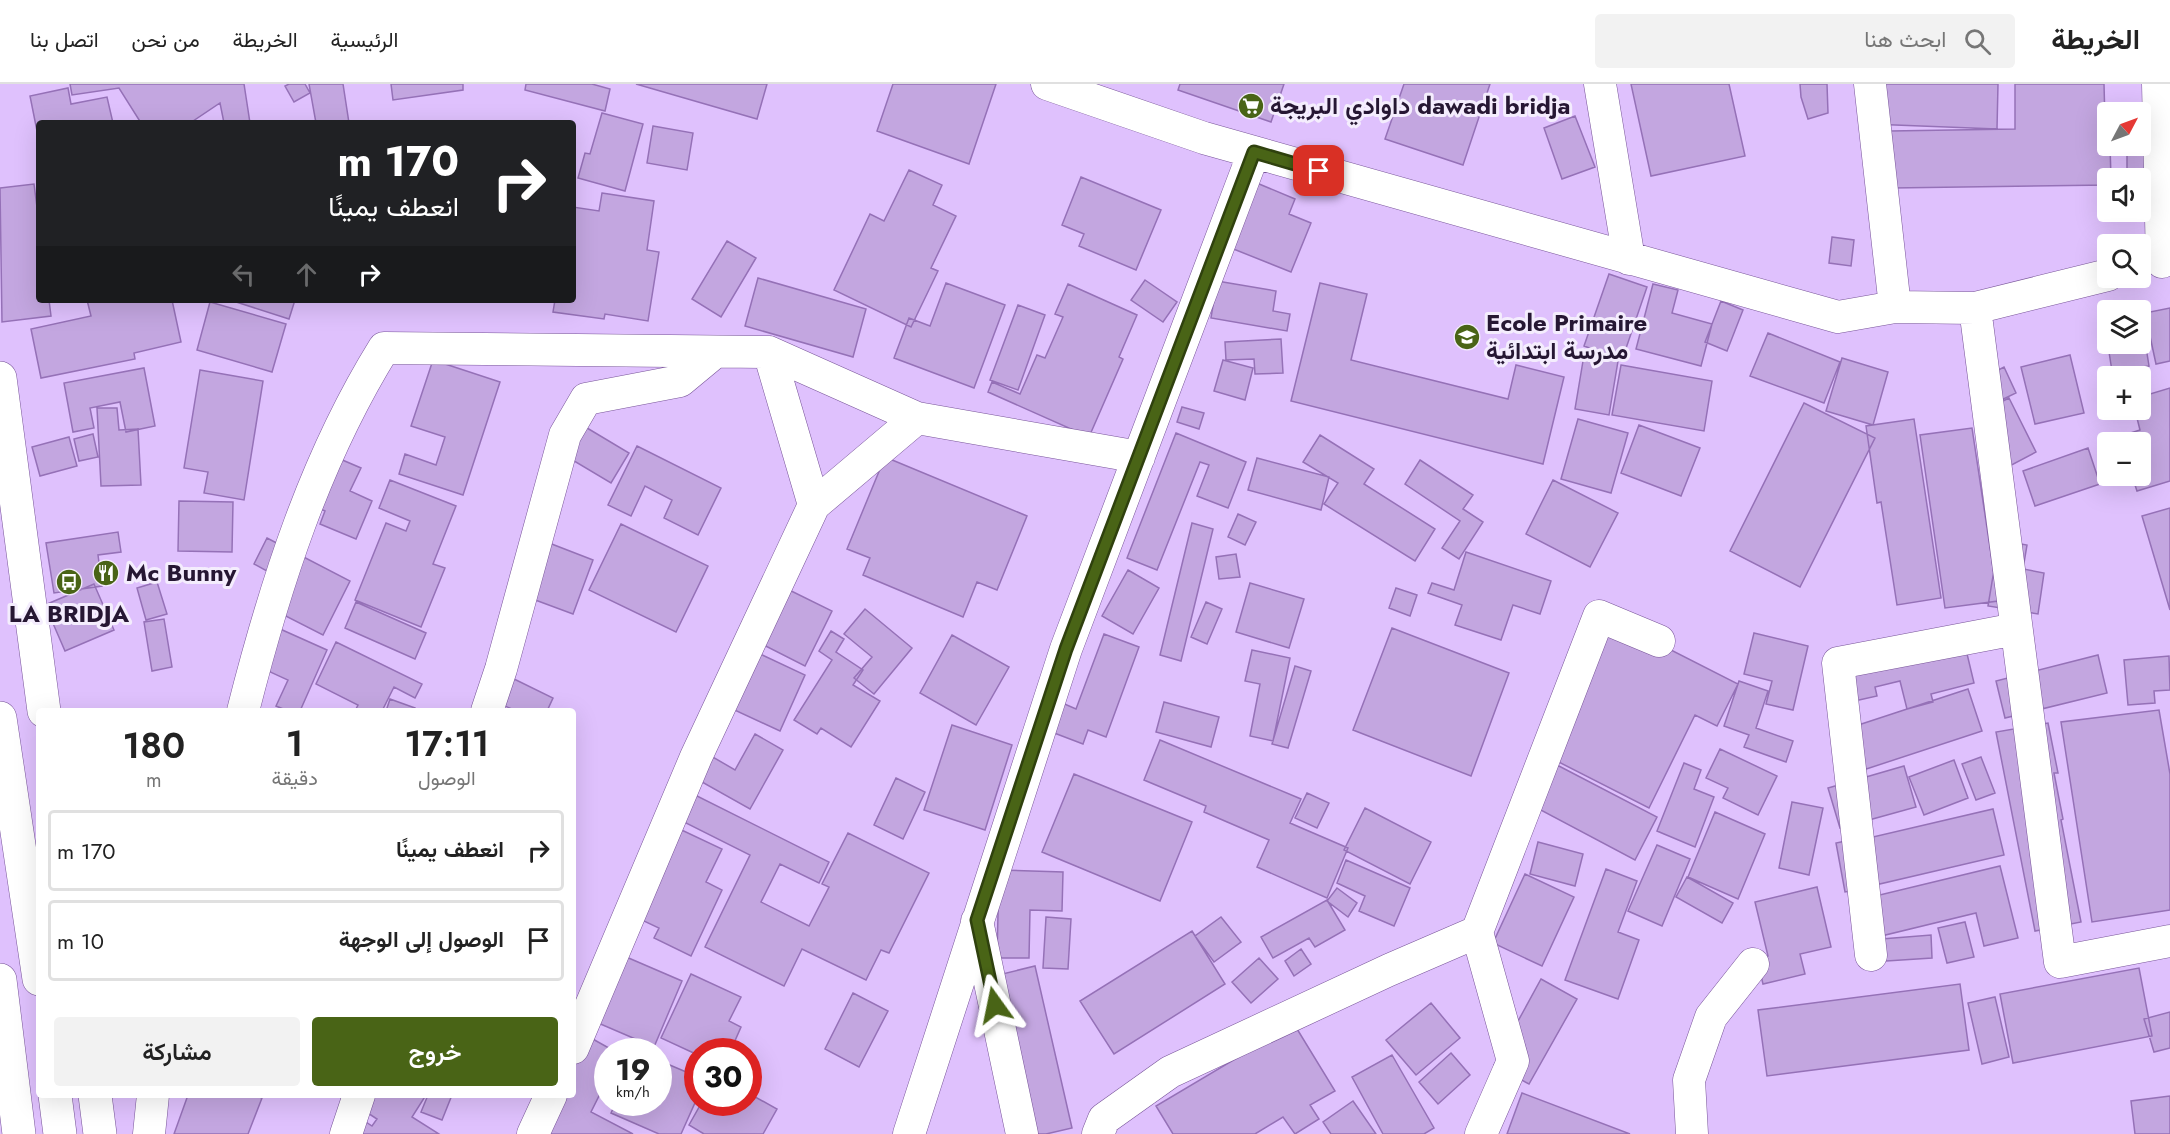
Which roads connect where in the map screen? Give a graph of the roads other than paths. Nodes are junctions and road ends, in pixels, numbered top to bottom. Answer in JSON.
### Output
{"nodes":[{"id":1,"x":1047,"y":84,"type":"edge"},
{"id":2,"x":1600,"y":84,"type":"edge"},
{"id":3,"x":1870,"y":84,"type":"edge"},
{"id":4,"x":2158,"y":84,"type":"edge"},
{"id":5,"x":1254,"y":152,"type":"junction"},
{"id":6,"x":1629,"y":259,"type":"junction"},
{"id":7,"x":2157,"y":263,"type":"edge"},
{"id":8,"x":2097,"y":278,"type":"edge"},
{"id":9,"x":1895,"y":307,"type":"junction"},
{"id":10,"x":1975,"y":308,"type":"junction"},
{"id":11,"x":715,"y":352,"type":"junction"},
{"id":12,"x":769,"y":352,"type":"junction"},
{"id":13,"x":0,"y":378,"type":"edge"},
{"id":14,"x":917,"y":418,"type":"junction"},
{"id":15,"x":1138,"y":457,"type":"junction"},
{"id":16,"x":814,"y":505,"type":"junction"},
{"id":17,"x":2016,"y":629,"type":"junction"},
{"id":18,"x":1659,"y":641,"type":"dead end"},
{"id":19,"x":44,"y":708,"type":"edge"},
{"id":20,"x":244,"y":708,"type":"edge"},
{"id":21,"x":488,"y":708,"type":"edge"},
{"id":22,"x":0,"y":718,"type":"edge"},
{"id":23,"x":977,"y":920,"type":"junction"},
{"id":24,"x":1477,"y":932,"type":"junction"},
{"id":25,"x":2170,"y":942,"type":"edge"},
{"id":26,"x":1871,"y":955,"type":"dead end"},
{"id":27,"x":36,"y":959,"type":"edge"},
{"id":28,"x":1753,"y":964,"type":"dead end"},
{"id":29,"x":0,"y":980,"type":"edge"},
{"id":30,"x":576,"y":1041,"type":"edge"},
{"id":31,"x":55,"y":1098,"type":"edge"},
{"id":32,"x":95,"y":1098,"type":"edge"},
{"id":33,"x":153,"y":1098,"type":"edge"},
{"id":34,"x":358,"y":1098,"type":"edge"},
{"id":35,"x":550,"y":1098,"type":"edge"},
{"id":36,"x":19,"y":1134,"type":"edge"},
{"id":37,"x":60,"y":1134,"type":"edge"},
{"id":38,"x":100,"y":1134,"type":"edge"},
{"id":39,"x":149,"y":1134,"type":"edge"},
{"id":40,"x":346,"y":1134,"type":"edge"},
{"id":41,"x":533,"y":1134,"type":"edge"},
{"id":42,"x":909,"y":1134,"type":"edge"},
{"id":43,"x":1022,"y":1134,"type":"edge"},
{"id":44,"x":1098,"y":1134,"type":"edge"},
{"id":45,"x":1481,"y":1134,"type":"edge"},
{"id":46,"x":1692,"y":1134,"type":"edge"}],
"edges":[{"from":1,"to":5,"type":"street"},
{"from":2,"to":6,"type":"street"},
{"from":3,"to":9,"type":"street"},
{"from":4,"to":7,"type":"street"},
{"from":5,"to":6,"type":"street"},
{"from":5,"to":15,"type":"street"},
{"from":6,"to":9,"type":"street"},
{"from":8,"to":10,"type":"street"},
{"from":9,"to":10,"type":"street"},
{"from":10,"to":17,"type":"street"},
{"from":11,"to":12,"type":"street"},
{"from":11,"to":20,"type":"street"},
{"from":11,"to":21,"type":"street"},
{"from":12,"to":14,"type":"street"},
{"from":12,"to":16,"type":"street"},
{"from":13,"to":19,"type":"highway"},
{"from":14,"to":15,"type":"street"},
{"from":14,"to":16,"type":"street"},
{"from":15,"to":23,"type":"street"},
{"from":16,"to":30,"type":"street"},
{"from":17,"to":25,"type":"street"},
{"from":17,"to":26,"type":"street"},
{"from":18,"to":24,"type":"street"},
{"from":22,"to":27,"type":"highway"},
{"from":23,"to":42,"type":"street"},
{"from":23,"to":43,"type":"street"},
{"from":24,"to":44,"type":"street"},
{"from":24,"to":45,"type":"street"},
{"from":28,"to":46,"type":"street"},
{"from":29,"to":36,"type":"highway"},
{"from":31,"to":37,"type":"highway"},
{"from":32,"to":38,"type":"highway"},
{"from":33,"to":39,"type":"street"},
{"from":34,"to":40,"type":"street"},
{"from":35,"to":41,"type":"street"}]}
